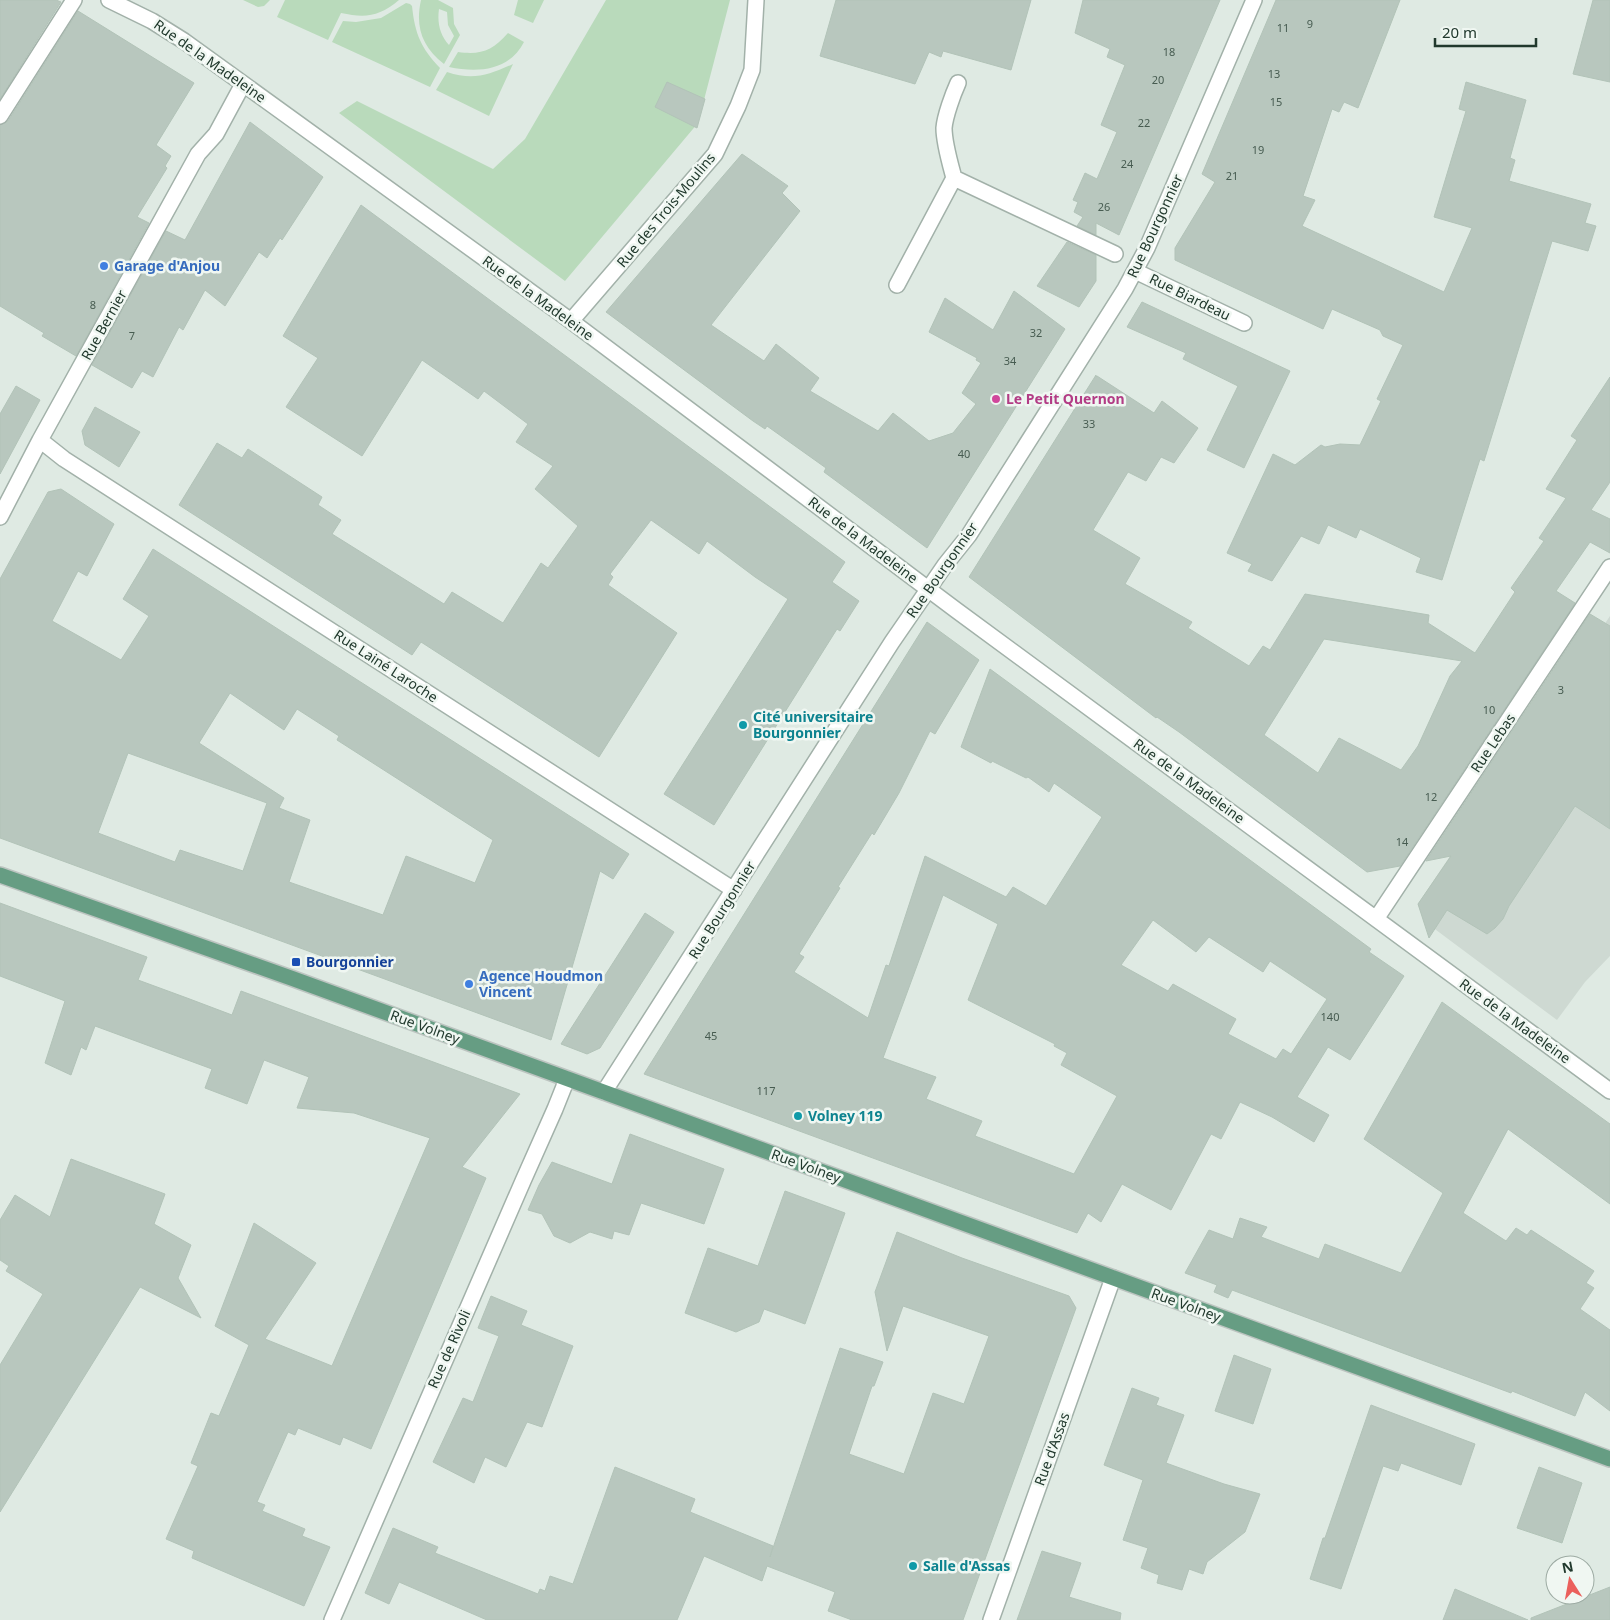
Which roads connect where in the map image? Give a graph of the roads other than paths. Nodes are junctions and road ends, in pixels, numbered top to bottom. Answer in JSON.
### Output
{"nodes":[{"id":1,"x":74,"y":0,"type":"edge"},
{"id":2,"x":109,"y":0,"type":"edge"},
{"id":3,"x":756,"y":0,"type":"edge"},
{"id":4,"x":1254,"y":0,"type":"edge"},
{"id":5,"x":958,"y":82,"type":"dead end"},
{"id":6,"x":243,"y":84,"type":"junction"},
{"id":7,"x":0,"y":116,"type":"edge"},
{"id":8,"x":954,"y":178,"type":"junction"},
{"id":9,"x":1116,"y":254,"type":"dead end"},
{"id":10,"x":1135,"y":271,"type":"junction"},
{"id":11,"x":897,"y":285,"type":"dead end"},
{"id":12,"x":571,"y":321,"type":"junction"},
{"id":13,"x":1244,"y":323,"type":"dead end"},
{"id":14,"x":40,"y":440,"type":"junction"},
{"id":15,"x":0,"y":517,"type":"edge"},
{"id":16,"x":1610,"y":567,"type":"edge"},
{"id":17,"x":929,"y":589,"type":"junction"},
{"id":18,"x":0,"y":875,"type":"edge"},
{"id":19,"x":734,"y":890,"type":"junction"},
{"id":20,"x":1376,"y":919,"type":"junction"},
{"id":21,"x":567,"y":1079,"type":"junction"},
{"id":22,"x":1610,"y":1091,"type":"edge"},
{"id":23,"x":604,"y":1092,"type":"junction"},
{"id":24,"x":1113,"y":1278,"type":"junction"},
{"id":25,"x":1610,"y":1459,"type":"edge"},
{"id":26,"x":332,"y":1620,"type":"edge"},
{"id":27,"x":991,"y":1620,"type":"edge"}],
"edges":[{"from":1,"to":7,"type":"street"},
{"from":2,"to":6,"type":"street","name":"Rue de la Madeleine"},
{"from":3,"to":12,"type":"street","name":"Rue des Trois-Moulins"},
{"from":4,"to":10,"type":"street","name":"Rue Bourgonnier"},
{"from":5,"to":8,"type":"street"},
{"from":6,"to":12,"type":"street","name":"Rue de la Madeleine"},
{"from":6,"to":14,"type":"street","name":"Rue Bernier"},
{"from":8,"to":9,"type":"street"},
{"from":8,"to":11,"type":"street"},
{"from":10,"to":13,"type":"street","name":"Rue Biardeau"},
{"from":10,"to":17,"type":"street","name":"Rue Bourgonnier"},
{"from":12,"to":17,"type":"street","name":"Rue de la Madeleine"},
{"from":14,"to":15,"type":"street","name":"Rue Bernier"},
{"from":14,"to":19,"type":"street","name":"Rue Lainé Laroche"},
{"from":16,"to":20,"type":"street","name":"Rue Lebas"},
{"from":17,"to":19,"type":"street","name":"Rue Bourgonnier"},
{"from":17,"to":20,"type":"street","name":"Rue de la Madeleine"},
{"from":18,"to":21,"type":"main road","name":"Rue Volney"},
{"from":19,"to":23,"type":"street","name":"Rue Bourgonnier"},
{"from":20,"to":22,"type":"street","name":"Rue de la Madeleine"},
{"from":21,"to":23,"type":"main road","name":"Rue Volney"},
{"from":21,"to":26,"type":"street","name":"Rue de Rivoli"},
{"from":23,"to":24,"type":"main road","name":"Rue Volney"},
{"from":24,"to":25,"type":"main road","name":"Rue Volney"},
{"from":24,"to":27,"type":"street","name":"Rue d'Assas"}]}
